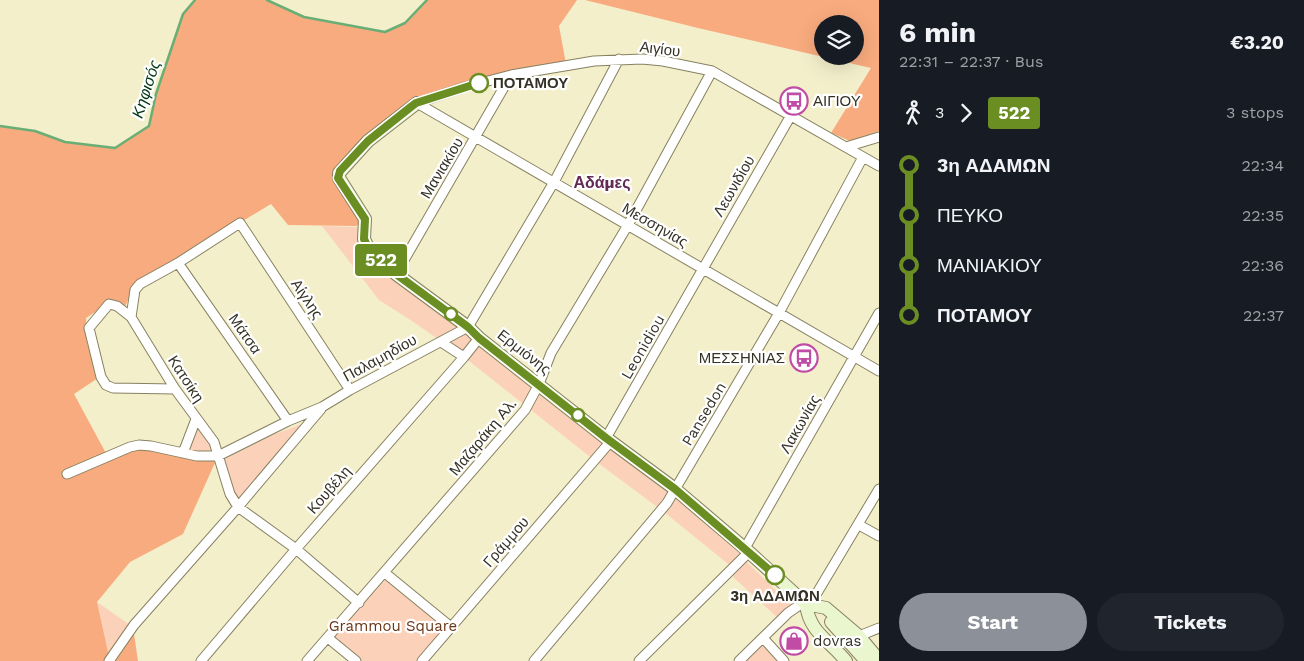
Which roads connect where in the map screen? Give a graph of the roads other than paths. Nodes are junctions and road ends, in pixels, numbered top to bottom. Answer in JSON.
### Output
{"nodes":[{"id":1,"x":619,"y":59,"type":"junction"},
{"id":2,"x":712,"y":71,"type":"junction"},
{"id":3,"x":512,"y":74,"type":"junction"},
{"id":4,"x":416,"y":103,"type":"junction"},
{"id":5,"x":790,"y":117,"type":"junction"},
{"id":6,"x":879,"y":137,"type":"edge"},
{"id":7,"x":476,"y":138,"type":"junction"},
{"id":8,"x":846,"y":147,"type":"junction"},
{"id":9,"x":863,"y":157,"type":"junction"},
{"id":10,"x":879,"y":166,"type":"edge"},
{"id":11,"x":554,"y":182,"type":"junction"},
{"id":12,"x":628,"y":225,"type":"junction"},
{"id":13,"x":178,"y":263,"type":"junction"},
{"id":14,"x":703,"y":269,"type":"junction"},
{"id":15,"x":396,"y":274,"type":"junction"},
{"id":16,"x":779,"y":313,"type":"junction"},
{"id":17,"x":879,"y":313,"type":"edge"},
{"id":18,"x":131,"y":318,"type":"junction"},
{"id":19,"x":468,"y":327,"type":"junction"},
{"id":20,"x":479,"y":338,"type":"junction"},
{"id":21,"x":441,"y":342,"type":"junction"},
{"id":22,"x":854,"y":356,"type":"junction"},
{"id":23,"x":464,"y":357,"type":"junction"},
{"id":24,"x":879,"y":371,"type":"edge"},
{"id":25,"x":539,"y":384,"type":"junction"},
{"id":26,"x":176,"y":389,"type":"junction"},
{"id":27,"x":350,"y":390,"type":"junction"},
{"id":28,"x":322,"y":407,"type":"junction"},
{"id":29,"x":196,"y":419,"type":"junction"},
{"id":30,"x":288,"y":422,"type":"junction"},
{"id":31,"x":609,"y":440,"type":"junction"},
{"id":32,"x":183,"y":453,"type":"junction"},
{"id":33,"x":218,"y":456,"type":"junction"},
{"id":34,"x":68,"y":474,"type":"dead end"},
{"id":35,"x":675,"y":489,"type":"junction"},
{"id":36,"x":879,"y":489,"type":"edge"},
{"id":37,"x":238,"y":507,"type":"junction"},
{"id":38,"x":859,"y":524,"type":"junction"},
{"id":39,"x":879,"y":536,"type":"edge"},
{"id":40,"x":296,"y":549,"type":"junction"},
{"id":41,"x":747,"y":550,"type":"junction"},
{"id":42,"x":385,"y":572,"type":"junction"},
{"id":43,"x":359,"y":603,"type":"junction"},
{"id":44,"x":807,"y":606,"type":"junction"},
{"id":45,"x":451,"y":627,"type":"junction"},
{"id":46,"x":879,"y":628,"type":"edge"},
{"id":47,"x":859,"y":636,"type":"junction"},
{"id":48,"x":328,"y":638,"type":"junction"},
{"id":49,"x":763,"y":638,"type":"junction"},
{"id":50,"x":846,"y":660,"type":"edge"},
{"id":51,"x":879,"y":660,"type":"edge"},
{"id":52,"x":109,"y":661,"type":"edge"},
{"id":53,"x":201,"y":661,"type":"edge"},
{"id":54,"x":307,"y":661,"type":"edge"},
{"id":55,"x":356,"y":661,"type":"edge"},
{"id":56,"x":422,"y":661,"type":"edge"},
{"id":57,"x":534,"y":661,"type":"edge"},
{"id":58,"x":639,"y":661,"type":"edge"},
{"id":59,"x":739,"y":661,"type":"edge"},
{"id":60,"x":784,"y":661,"type":"edge"},
{"id":61,"x":866,"y":661,"type":"edge"}],
"edges":[{"from":1,"to":2,"type":"street","name":"Αιγίου"},
{"from":1,"to":3,"type":"street","name":"Αιγίου"},
{"from":1,"to":11,"type":"street"},
{"from":2,"to":5,"type":"street","name":"Αιγίου"},
{"from":2,"to":12,"type":"street","name":"Μαζαράκη Αλ."},
{"from":3,"to":4,"type":"street","name":"Αιγίου"},
{"from":3,"to":7,"type":"street","name":"Μανιακίου"},
{"from":4,"to":7,"type":"street","name":"Μεσσηνίας"},
{"from":4,"to":15,"type":"street","name":"Ερμιόνης"},
{"from":5,"to":8,"type":"street","name":"Αιγίου"},
{"from":5,"to":14,"type":"street","name":"Λεωνιδίου"},
{"from":6,"to":8,"type":"street"},
{"from":7,"to":11,"type":"street","name":"Μεσσηνίας"},
{"from":7,"to":15,"type":"street","name":"Μανιακίου"},
{"from":8,"to":9,"type":"street","name":"Αιγίου"},
{"from":9,"to":10,"type":"street","name":"Αιγίου"},
{"from":9,"to":16,"type":"street","name":"Pansedon"},
{"from":11,"to":12,"type":"street","name":"Μεσσηνίας"},
{"from":11,"to":19,"type":"street"},
{"from":12,"to":14,"type":"street","name":"Μεσσηνίας"},
{"from":12,"to":25,"type":"street","name":"Μαζαράκη Αλ."},
{"from":13,"to":18,"type":"street"},
{"from":13,"to":27,"type":"street","name":"Αίγλης"},
{"from":13,"to":30,"type":"street","name":"Μάτσα"},
{"from":14,"to":16,"type":"street","name":"Μεσσηνίας"},
{"from":14,"to":31,"type":"street","name":"Leonidiou"},
{"from":15,"to":19,"type":"street","name":"Ερμιόνης"},
{"from":16,"to":22,"type":"street","name":"Μεσσηνίας"},
{"from":16,"to":35,"type":"street","name":"Pansedon"},
{"from":17,"to":22,"type":"street","name":"Λακωνίας"},
{"from":18,"to":26,"type":"street","name":"Κατσίκη"},
{"from":18,"to":26,"type":"street"},
{"from":19,"to":20,"type":"street","name":"Ερμιόνης"},
{"from":19,"to":21,"type":"street","name":"Παλαμηδίου"},
{"from":20,"to":23,"type":"street","name":"Κουβέλη"},
{"from":20,"to":25,"type":"street","name":"Ερμιόνης"},
{"from":21,"to":23,"type":"street"},
{"from":21,"to":27,"type":"street","name":"Παλαμηδίου"},
{"from":22,"to":24,"type":"street","name":"Μεσσηνίας"},
{"from":22,"to":41,"type":"street","name":"Λακωνίας"},
{"from":23,"to":40,"type":"street","name":"Κουβέλη"},
{"from":25,"to":31,"type":"street","name":"Ερμιόνης"},
{"from":25,"to":42,"type":"street","name":"Μαζαράκη Αλ."},
{"from":26,"to":29,"type":"street","name":"Κατσίκη"},
{"from":27,"to":28,"type":"street","name":"Παλαμηδίου"},
{"from":28,"to":30,"type":"street","name":"Παλαμηδίου"},
{"from":28,"to":37,"type":"street"},
{"from":29,"to":32,"type":"street"},
{"from":29,"to":33,"type":"street","name":"Κατσίκη"},
{"from":30,"to":33,"type":"street","name":"Παλαμηδίου"},
{"from":31,"to":35,"type":"street","name":"Ερμιόνης"},
{"from":31,"to":45,"type":"street","name":"Γράμμου"},
{"from":32,"to":33,"type":"street"},
{"from":32,"to":34,"type":"street"},
{"from":33,"to":37,"type":"street"},
{"from":35,"to":41,"type":"street","name":"Ερμιόνης"},
{"from":35,"to":57,"type":"street","name":"Pansedon"},
{"from":36,"to":38,"type":"street"},
{"from":37,"to":40,"type":"street"},
{"from":37,"to":52,"type":"street"},
{"from":38,"to":39,"type":"street"},
{"from":38,"to":44,"type":"street"},
{"from":40,"to":43,"type":"street"},
{"from":40,"to":53,"type":"street","name":"Κουβέλη"},
{"from":41,"to":44,"type":"street","name":"Ερμιόνης"},
{"from":41,"to":58,"type":"street","name":"Λακωνίας"},
{"from":42,"to":43,"type":"street","name":"Μαζαράκη Αλ."},
{"from":42,"to":45,"type":"street"},
{"from":43,"to":48,"type":"street","name":"Μαζαράκη Αλ."},
{"from":44,"to":47,"type":"street"},
{"from":44,"to":49,"type":"street"},
{"from":44,"to":50,"type":"street"},
{"from":44,"to":61,"type":"street","name":"Ερμιόνης"},
{"from":45,"to":56,"type":"street","name":"Γράμμου"},
{"from":46,"to":47,"type":"street"},
{"from":47,"to":51,"type":"street"},
{"from":48,"to":54,"type":"street","name":"Μαζαράκη Αλ."},
{"from":48,"to":55,"type":"street"},
{"from":49,"to":59,"type":"street"},
{"from":49,"to":60,"type":"street"}]}
